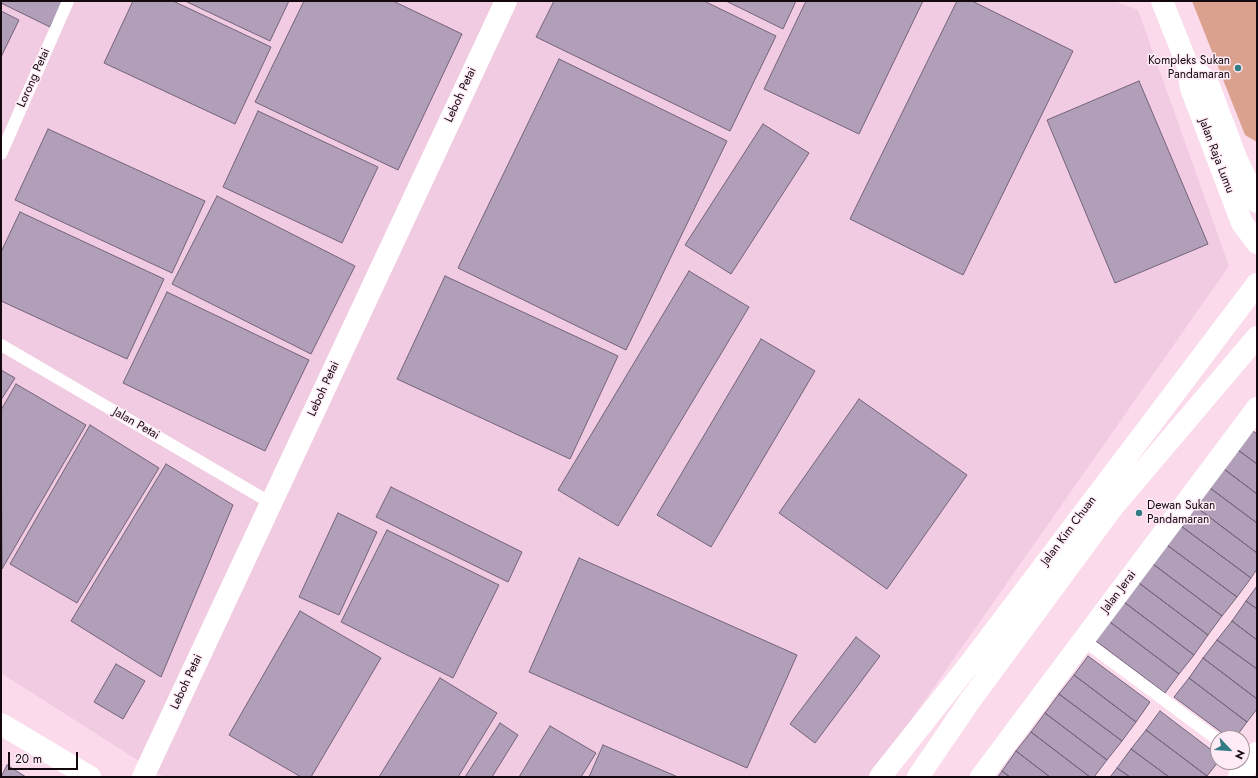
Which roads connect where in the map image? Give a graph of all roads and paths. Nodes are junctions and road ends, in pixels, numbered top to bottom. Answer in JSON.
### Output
{"nodes":[{"id":1,"x":68,"y":1,"type":"edge"},
{"id":2,"x":506,"y":1,"type":"edge"},
{"id":3,"x":1162,"y":1,"type":"edge"},
{"id":4,"x":1187,"y":64,"type":"junction"},
{"id":5,"x":1,"y":154,"type":"edge"},
{"id":6,"x":1236,"y":158,"type":"junction"},
{"id":7,"x":1257,"y":169,"type":"edge"},
{"id":8,"x":1257,"y":202,"type":"edge"},
{"id":9,"x":1257,"y":243,"type":"edge"},
{"id":10,"x":1257,"y":284,"type":"edge"},
{"id":11,"x":1257,"y":323,"type":"edge"},
{"id":12,"x":1251,"y":344,"type":"edge"},
{"id":13,"x":1,"y":345,"type":"edge"},
{"id":14,"x":1257,"y":408,"type":"edge"},
{"id":15,"x":271,"y":503,"type":"junction"},
{"id":16,"x":1083,"y":640,"type":"junction"},
{"id":17,"x":1,"y":724,"type":"edge"},
{"id":18,"x":1210,"y":734,"type":"edge"},
{"id":19,"x":90,"y":777,"type":"edge"},
{"id":20,"x":143,"y":777,"type":"edge"},
{"id":21,"x":880,"y":777,"type":"edge"},
{"id":22,"x":918,"y":777,"type":"edge"},
{"id":23,"x":981,"y":777,"type":"edge"}],
"edges":[{"from":1,"to":5,"type":"lane","name":"Lorong Petai"},
{"from":2,"to":15,"type":"street","name":"Leboh Petai"},
{"from":3,"to":4,"type":"street","name":"Jalan Raja Lumu"},
{"from":4,"to":6,"type":"street","name":"Jalan Raja Lumu"},
{"from":4,"to":9,"type":"street","name":"Jalan Raja Lumu"},
{"from":6,"to":7,"type":"street"},
{"from":6,"to":8,"type":"street","name":"Jalan Raja Lumu"},
{"from":10,"to":21,"type":"street","name":"Jalan Kim Chuan"},
{"from":11,"to":12,"type":"street"},
{"from":12,"to":22,"type":"street"},
{"from":13,"to":15,"type":"lane","name":"Jalan Petai"},
{"from":14,"to":16,"type":"street","name":"Jalan Jerai"},
{"from":15,"to":20,"type":"street","name":"Leboh Petai"},
{"from":16,"to":18,"type":"lane"},
{"from":16,"to":23,"type":"street","name":"Jalan Jerai"},
{"from":17,"to":19,"type":"street"}]}
